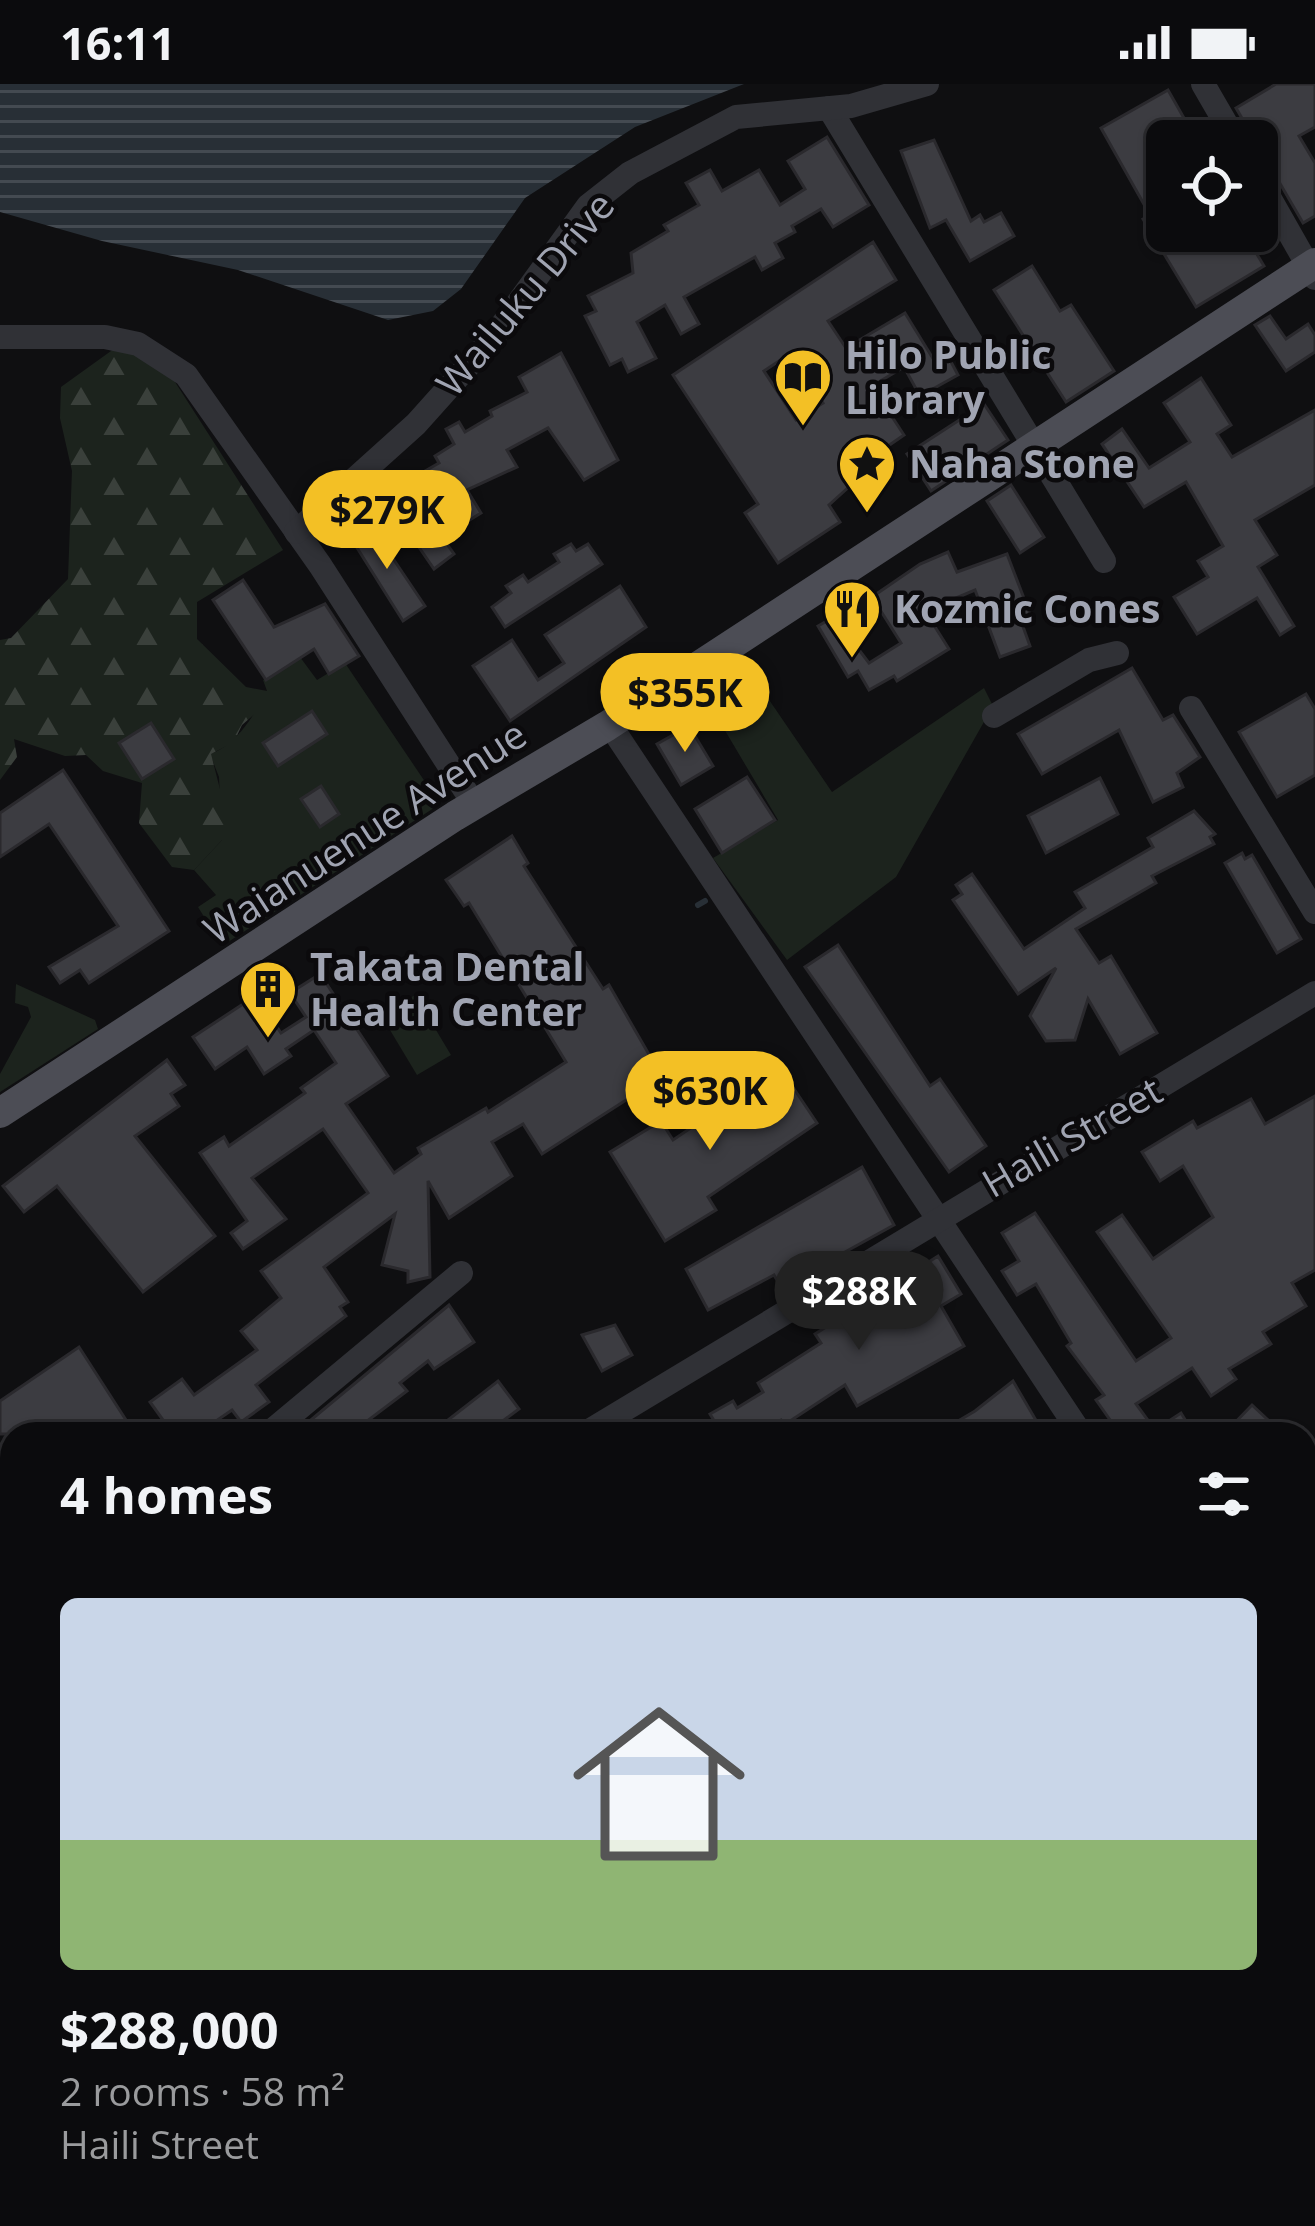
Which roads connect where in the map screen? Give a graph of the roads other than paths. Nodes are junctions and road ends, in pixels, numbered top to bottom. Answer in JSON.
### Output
{"nodes":[{"id":1,"x":927,"y":84,"type":"edge"},
{"id":2,"x":1203,"y":84,"type":"edge"},
{"id":3,"x":829,"y":108,"type":"junction"},
{"id":4,"x":1224,"y":120,"type":"edge"},
{"id":5,"x":1278,"y":211,"type":"edge"},
{"id":6,"x":1313,"y":270,"type":"edge"},
{"id":7,"x":0,"y":337,"type":"edge"},
{"id":8,"x":1034,"y":448,"type":"junction"},
{"id":9,"x":296,"y":532,"type":"junction"},
{"id":10,"x":1104,"y":561,"type":"dead end"},
{"id":11,"x":1118,"y":653,"type":"dead end"},
{"id":12,"x":1191,"y":708,"type":"dead end"},
{"id":13,"x":994,"y":716,"type":"dead end"},
{"id":14,"x":610,"y":725,"type":"junction"},
{"id":15,"x":474,"y":804,"type":"junction"},
{"id":16,"x":1315,"y":912,"type":"edge"},
{"id":17,"x":1315,"y":993,"type":"edge"},
{"id":18,"x":0,"y":1113,"type":"edge"},
{"id":19,"x":939,"y":1216,"type":"junction"},
{"id":20,"x":461,"y":1273,"type":"dead end"},
{"id":21,"x":282,"y":1422,"type":"edge"},
{"id":22,"x":604,"y":1422,"type":"edge"},
{"id":23,"x":1073,"y":1422,"type":"edge"}],
"edges":[{"from":1,"to":3,"type":"street","name":"Wailuku Drive"},
{"from":2,"to":4,"type":"street"},
{"from":3,"to":8,"type":"street"},
{"from":3,"to":9,"type":"street","name":"Wailuku Drive"},
{"from":5,"to":6,"type":"street"},
{"from":6,"to":8,"type":"main road","name":"Waianuenue Avenue"},
{"from":7,"to":9,"type":"street"},
{"from":8,"to":10,"type":"street"},
{"from":8,"to":14,"type":"main road","name":"Waianuenue Avenue"},
{"from":9,"to":15,"type":"street"},
{"from":11,"to":13,"type":"street"},
{"from":12,"to":16,"type":"street"},
{"from":14,"to":15,"type":"main road","name":"Waianuenue Avenue"},
{"from":14,"to":19,"type":"street"},
{"from":15,"to":18,"type":"main road","name":"Waianuenue Avenue"},
{"from":17,"to":19,"type":"street","name":"Haili Street"},
{"from":19,"to":22,"type":"street","name":"Haili Street"},
{"from":19,"to":23,"type":"street"},
{"from":20,"to":21,"type":"street"}]}
